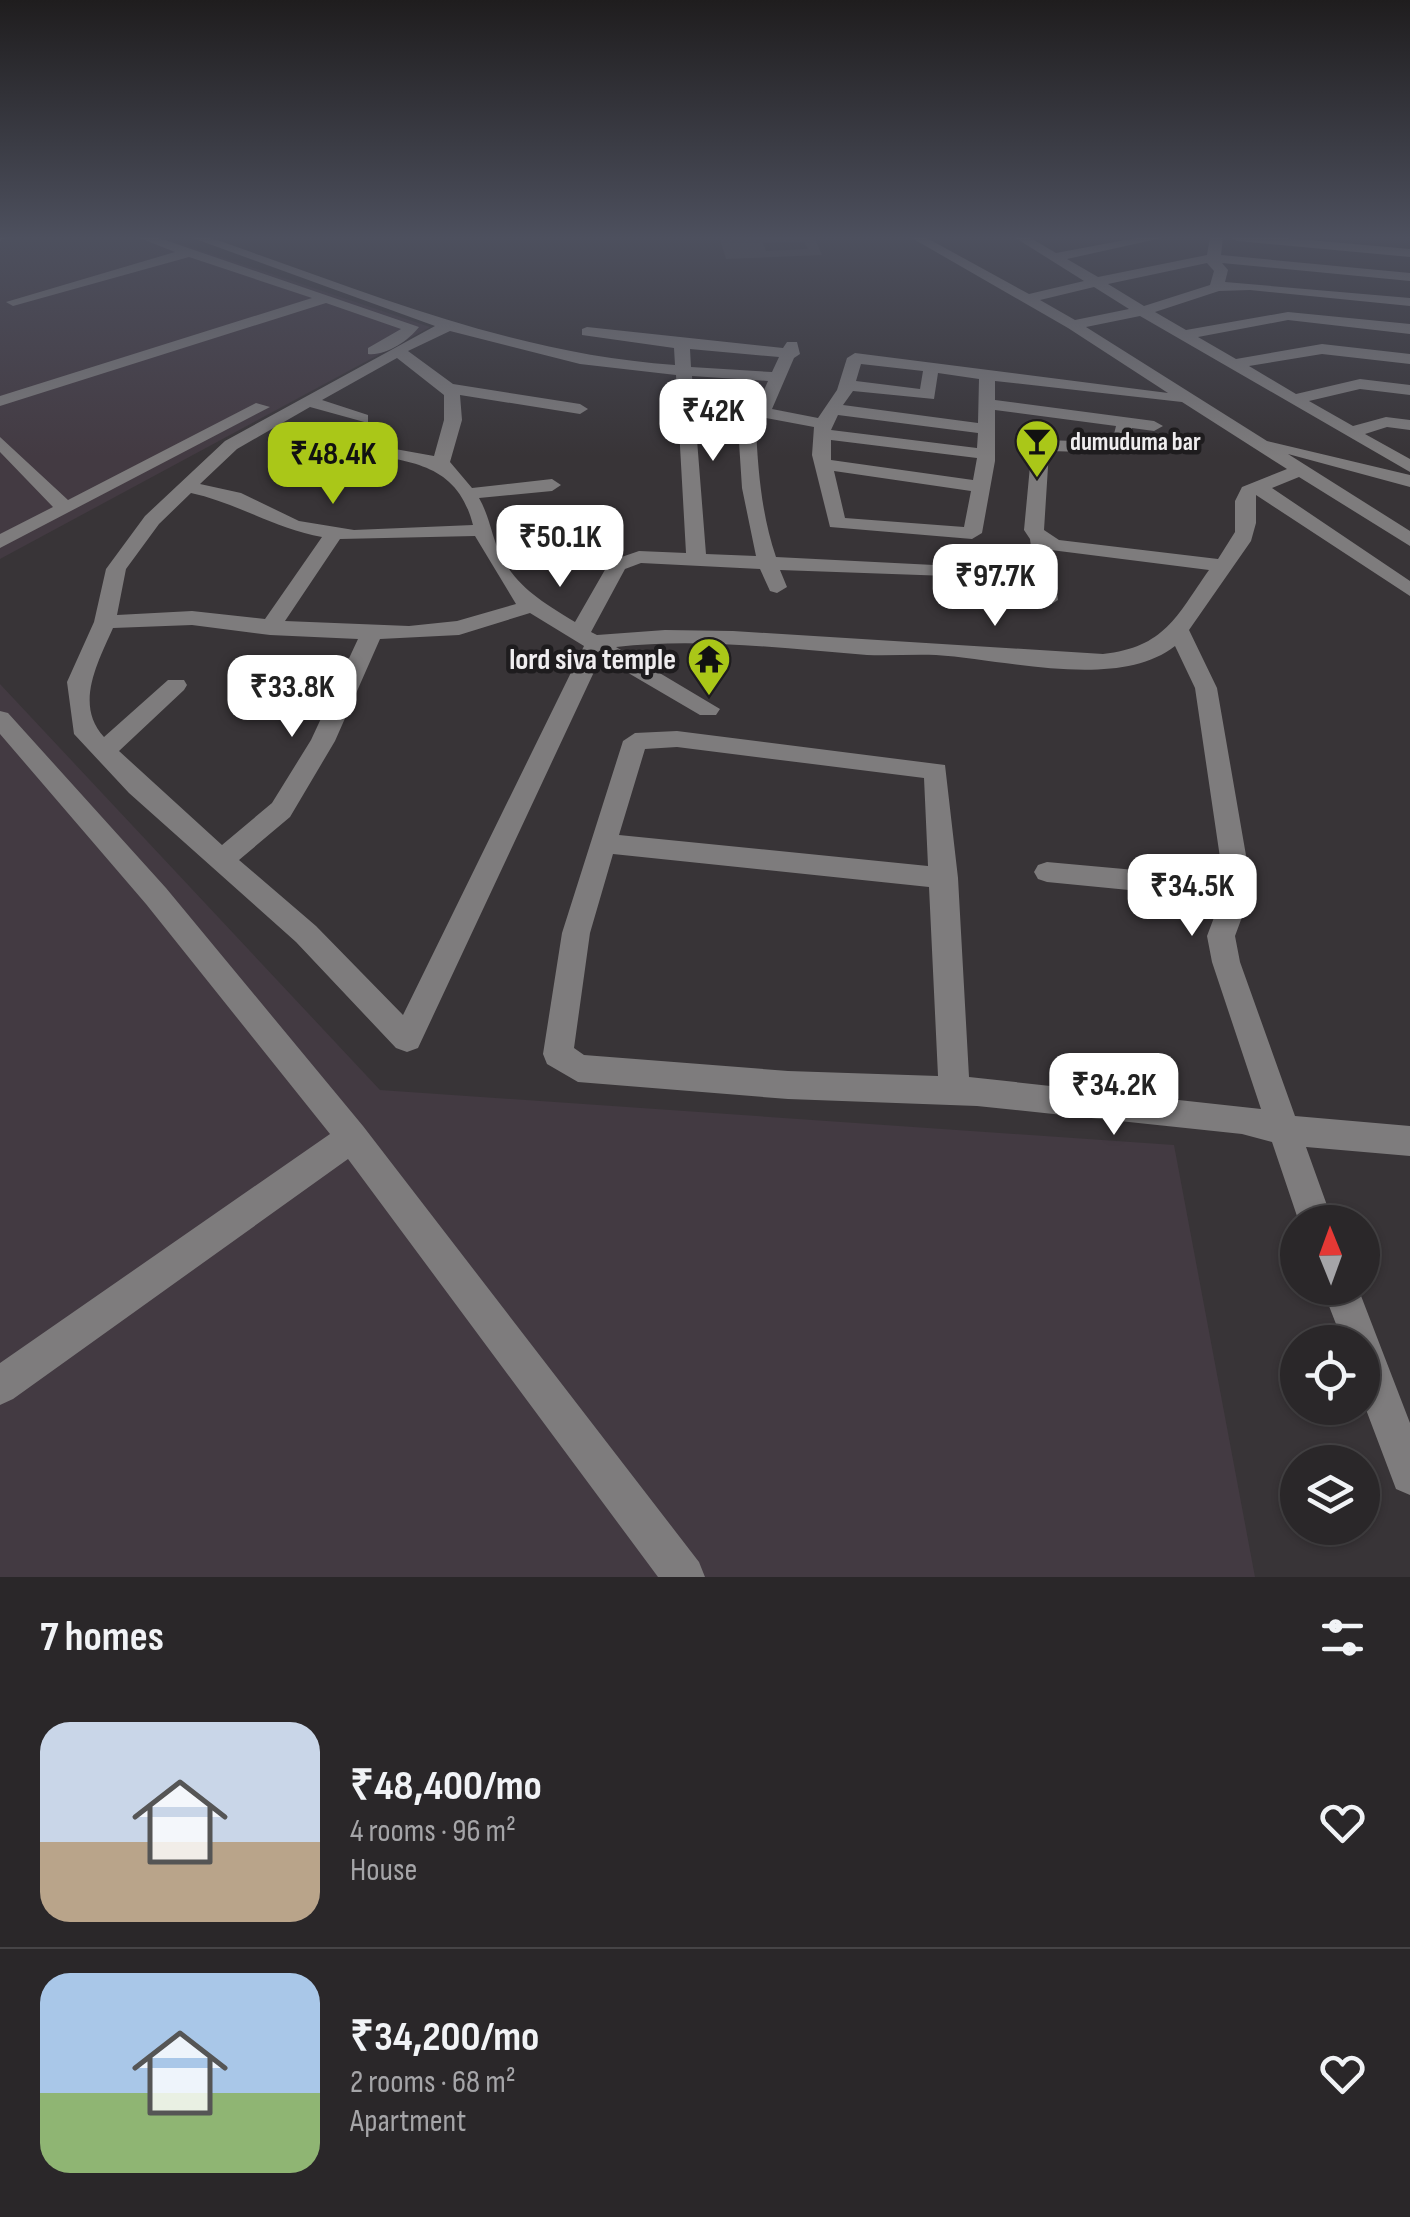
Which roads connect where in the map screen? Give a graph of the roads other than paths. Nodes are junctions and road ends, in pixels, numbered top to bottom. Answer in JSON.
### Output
{"nodes":[{"id":1,"x":287,"y":311,"type":"edge"},
{"id":2,"x":358,"y":311,"type":"edge"},
{"id":3,"x":408,"y":311,"type":"edge"},
{"id":4,"x":1025,"y":311,"type":"edge"},
{"id":5,"x":1048,"y":311,"type":"edge"},
{"id":6,"x":1142,"y":311,"type":"joint"},
{"id":7,"x":451,"y":324,"type":"junction"},
{"id":8,"x":1073,"y":325,"type":"junction"},
{"id":9,"x":1410,"y":329,"type":"edge"},
{"id":10,"x":587,"y":332,"type":"dead end"},
{"id":11,"x":1183,"y":335,"type":"junction"},
{"id":12,"x":682,"y":344,"type":"junction"},
{"id":13,"x":397,"y":350,"type":"junction"},
{"id":14,"x":1410,"y":359,"type":"edge"},
{"id":15,"x":1236,"y":364,"type":"junction"},
{"id":16,"x":931,"y":367,"type":"junction"},
{"id":17,"x":682,"y":372,"type":"junction"},
{"id":18,"x":987,"y":372,"type":"junction"},
{"id":19,"x":780,"y":377,"type":"junction"},
{"id":20,"x":1054,"y":384,"type":"junction"},
{"id":21,"x":846,"y":385,"type":"junction"},
{"id":22,"x":452,"y":389,"type":"junction"},
{"id":23,"x":1410,"y":390,"type":"edge"},
{"id":24,"x":928,"y":395,"type":"junction"},
{"id":25,"x":1176,"y":399,"type":"junction"},
{"id":26,"x":1296,"y":399,"type":"junction"},
{"id":27,"x":0,"y":401,"type":"edge"},
{"id":28,"x":306,"y":401,"type":"junction"},
{"id":29,"x":988,"y":404,"type":"junction"},
{"id":30,"x":580,"y":409,"type":"dead end"},
{"id":31,"x":762,"y":412,"type":"junction"},
{"id":32,"x":1054,"y":413,"type":"junction"},
{"id":33,"x":1208,"y":413,"type":"junction"},
{"id":34,"x":362,"y":419,"type":"dead end"},
{"id":35,"x":920,"y":420,"type":"junction"},
{"id":36,"x":826,"y":422,"type":"junction"},
{"id":37,"x":1125,"y":422,"type":"junction"},
{"id":38,"x":1410,"y":425,"type":"edge"},
{"id":39,"x":1154,"y":426,"type":"dead end"},
{"id":40,"x":987,"y":429,"type":"junction"},
{"id":41,"x":1352,"y":432,"type":"junction"},
{"id":42,"x":1254,"y":441,"type":"junction"},
{"id":43,"x":0,"y":442,"type":"edge"},
{"id":44,"x":1044,"y":443,"type":"junction"},
{"id":45,"x":356,"y":447,"type":"dead end"},
{"id":46,"x":986,"y":454,"type":"junction"},
{"id":47,"x":441,"y":463,"type":"junction"},
{"id":48,"x":823,"y":464,"type":"junction"},
{"id":49,"x":1410,"y":466,"type":"edge"},
{"id":50,"x":1302,"y":470,"type":"junction"},
{"id":51,"x":1410,"y":481,"type":"edge"},
{"id":52,"x":552,"y":485,"type":"dead end"},
{"id":53,"x":1256,"y":486,"type":"junction"},
{"id":54,"x":188,"y":487,"type":"junction"},
{"id":55,"x":981,"y":487,"type":"junction"},
{"id":56,"x":467,"y":494,"type":"junction"},
{"id":57,"x":66,"y":508,"type":"junction"},
{"id":58,"x":484,"y":530,"type":"junction"},
{"id":59,"x":334,"y":532,"type":"junction"},
{"id":60,"x":1040,"y":540,"type":"junction"},
{"id":61,"x":1410,"y":540,"type":"edge"},
{"id":62,"x":0,"y":542,"type":"edge"},
{"id":63,"x":696,"y":560,"type":"junction"},
{"id":64,"x":767,"y":564,"type":"junction"},
{"id":65,"x":1222,"y":566,"type":"junction"},
{"id":66,"x":1028,"y":576,"type":"dead end"},
{"id":67,"x":777,"y":587,"type":"dead end"},
{"id":68,"x":1410,"y":590,"type":"edge"},
{"id":69,"x":1048,"y":600,"type":"dead end"},
{"id":70,"x":534,"y":605,"type":"junction"},
{"id":71,"x":105,"y":622,"type":"junction"},
{"id":72,"x":270,"y":628,"type":"junction"},
{"id":73,"x":1178,"y":629,"type":"junction"},
{"id":74,"x":372,"y":632,"type":"junction"},
{"id":75,"x":589,"y":636,"type":"junction"},
{"id":76,"x":176,"y":685,"type":"dead end"},
{"id":77,"x":708,"y":708,"type":"dead end"},
{"id":78,"x":0,"y":719,"type":"edge"},
{"id":79,"x":104,"y":751,"type":"junction"},
{"id":80,"x":601,"y":843,"type":"junction"},
{"id":81,"x":224,"y":858,"type":"junction"},
{"id":82,"x":1047,"y":872,"type":"dead end"},
{"id":83,"x":945,"y":878,"type":"junction"},
{"id":84,"x":1238,"y":890,"type":"junction"},
{"id":85,"x":954,"y":1092,"type":"junction"},
{"id":86,"x":1282,"y":1130,"type":"junction"},
{"id":87,"x":352,"y":1138,"type":"junction"},
{"id":88,"x":1410,"y":1140,"type":"edge"},
{"id":89,"x":1310,"y":1205,"type":"edge"},
{"id":90,"x":0,"y":1386,"type":"edge"},
{"id":91,"x":1380,"y":1394,"type":"edge"},
{"id":92,"x":1410,"y":1475,"type":"edge"},
{"id":93,"x":684,"y":1577,"type":"edge"}],
"edges":[{"from":1,"to":27,"type":"street"},
{"from":2,"to":57,"type":"street"},
{"from":3,"to":7,"type":"street"},
{"from":4,"to":25,"type":"street"},
{"from":5,"to":8,"type":"street"},
{"from":6,"to":8,"type":"street"},
{"from":6,"to":11,"type":"street"},
{"from":7,"to":13,"type":"street"},
{"from":7,"to":17,"type":"street"},
{"from":8,"to":33,"type":"street"},
{"from":9,"to":11,"type":"street"},
{"from":10,"to":12,"type":"street"},
{"from":11,"to":15,"type":"street"},
{"from":12,"to":17,"type":"street"},
{"from":12,"to":19,"type":"street"},
{"from":13,"to":22,"type":"street"},
{"from":13,"to":28,"type":"street"},
{"from":14,"to":15,"type":"street"},
{"from":15,"to":26,"type":"street"},
{"from":16,"to":18,"type":"street"},
{"from":16,"to":21,"type":"street"},
{"from":16,"to":24,"type":"street"},
{"from":17,"to":19,"type":"street"},
{"from":17,"to":63,"type":"street"},
{"from":18,"to":20,"type":"street"},
{"from":18,"to":29,"type":"street"},
{"from":19,"to":31,"type":"street"},
{"from":20,"to":25,"type":"street"},
{"from":20,"to":32,"type":"street"},
{"from":21,"to":24,"type":"street"},
{"from":21,"to":36,"type":"street"},
{"from":22,"to":30,"type":"street"},
{"from":22,"to":47,"type":"street"},
{"from":23,"to":26,"type":"street"},
{"from":24,"to":35,"type":"street"},
{"from":25,"to":33,"type":"street"},
{"from":26,"to":41,"type":"street"},
{"from":28,"to":34,"type":"street"},
{"from":28,"to":54,"type":"street"},
{"from":29,"to":32,"type":"street"},
{"from":29,"to":40,"type":"street"},
{"from":31,"to":36,"type":"street"},
{"from":31,"to":64,"type":"street"},
{"from":32,"to":37,"type":"street"},
{"from":32,"to":44,"type":"street"},
{"from":33,"to":42,"type":"street"},
{"from":35,"to":36,"type":"street"},
{"from":35,"to":40,"type":"street"},
{"from":36,"to":46,"type":"street"},
{"from":36,"to":48,"type":"street"},
{"from":37,"to":39,"type":"street"},
{"from":37,"to":44,"type":"street"},
{"from":38,"to":41,"type":"street"},
{"from":40,"to":46,"type":"street"},
{"from":41,"to":49,"type":"street"},
{"from":42,"to":50,"type":"street"},
{"from":42,"to":51,"type":"street"},
{"from":43,"to":57,"type":"street"},
{"from":44,"to":60,"type":"street"},
{"from":45,"to":47,"type":"street"},
{"from":46,"to":55,"type":"street"},
{"from":47,"to":56,"type":"street"},
{"from":48,"to":55,"type":"street"},
{"from":48,"to":55,"type":"street"},
{"from":50,"to":53,"type":"street"},
{"from":50,"to":61,"type":"street"},
{"from":52,"to":56,"type":"street"},
{"from":53,"to":65,"type":"street"},
{"from":53,"to":68,"type":"street"},
{"from":54,"to":59,"type":"street"},
{"from":54,"to":71,"type":"street"},
{"from":56,"to":58,"type":"street"},
{"from":57,"to":62,"type":"street"},
{"from":58,"to":59,"type":"street"},
{"from":58,"to":70,"type":"street"},
{"from":59,"to":72,"type":"street"},
{"from":60,"to":65,"type":"street"},
{"from":60,"to":69,"type":"street"},
{"from":63,"to":64,"type":"street"},
{"from":63,"to":75,"type":"street"},
{"from":64,"to":66,"type":"street"},
{"from":64,"to":67,"type":"street"},
{"from":65,"to":73,"type":"street"},
{"from":70,"to":74,"type":"street"},
{"from":70,"to":75,"type":"street"},
{"from":71,"to":72,"type":"street"},
{"from":71,"to":79,"type":"street"},
{"from":72,"to":74,"type":"street"},
{"from":73,"to":75,"type":"street"},
{"from":73,"to":84,"type":"street"},
{"from":74,"to":81,"type":"street"},
{"from":75,"to":77,"type":"street"},
{"from":75,"to":81,"type":"street"},
{"from":76,"to":79,"type":"street"},
{"from":78,"to":87,"type":"street"},
{"from":79,"to":81,"type":"street"},
{"from":80,"to":83,"type":"street"},
{"from":80,"to":83,"type":"street"},
{"from":80,"to":85,"type":"street"},
{"from":82,"to":84,"type":"street"},
{"from":83,"to":85,"type":"street"},
{"from":84,"to":86,"type":"street"},
{"from":85,"to":86,"type":"street"},
{"from":86,"to":88,"type":"street"},
{"from":86,"to":89,"type":"street"},
{"from":87,"to":90,"type":"street"},
{"from":87,"to":93,"type":"street"},
{"from":91,"to":92,"type":"street"}]}
